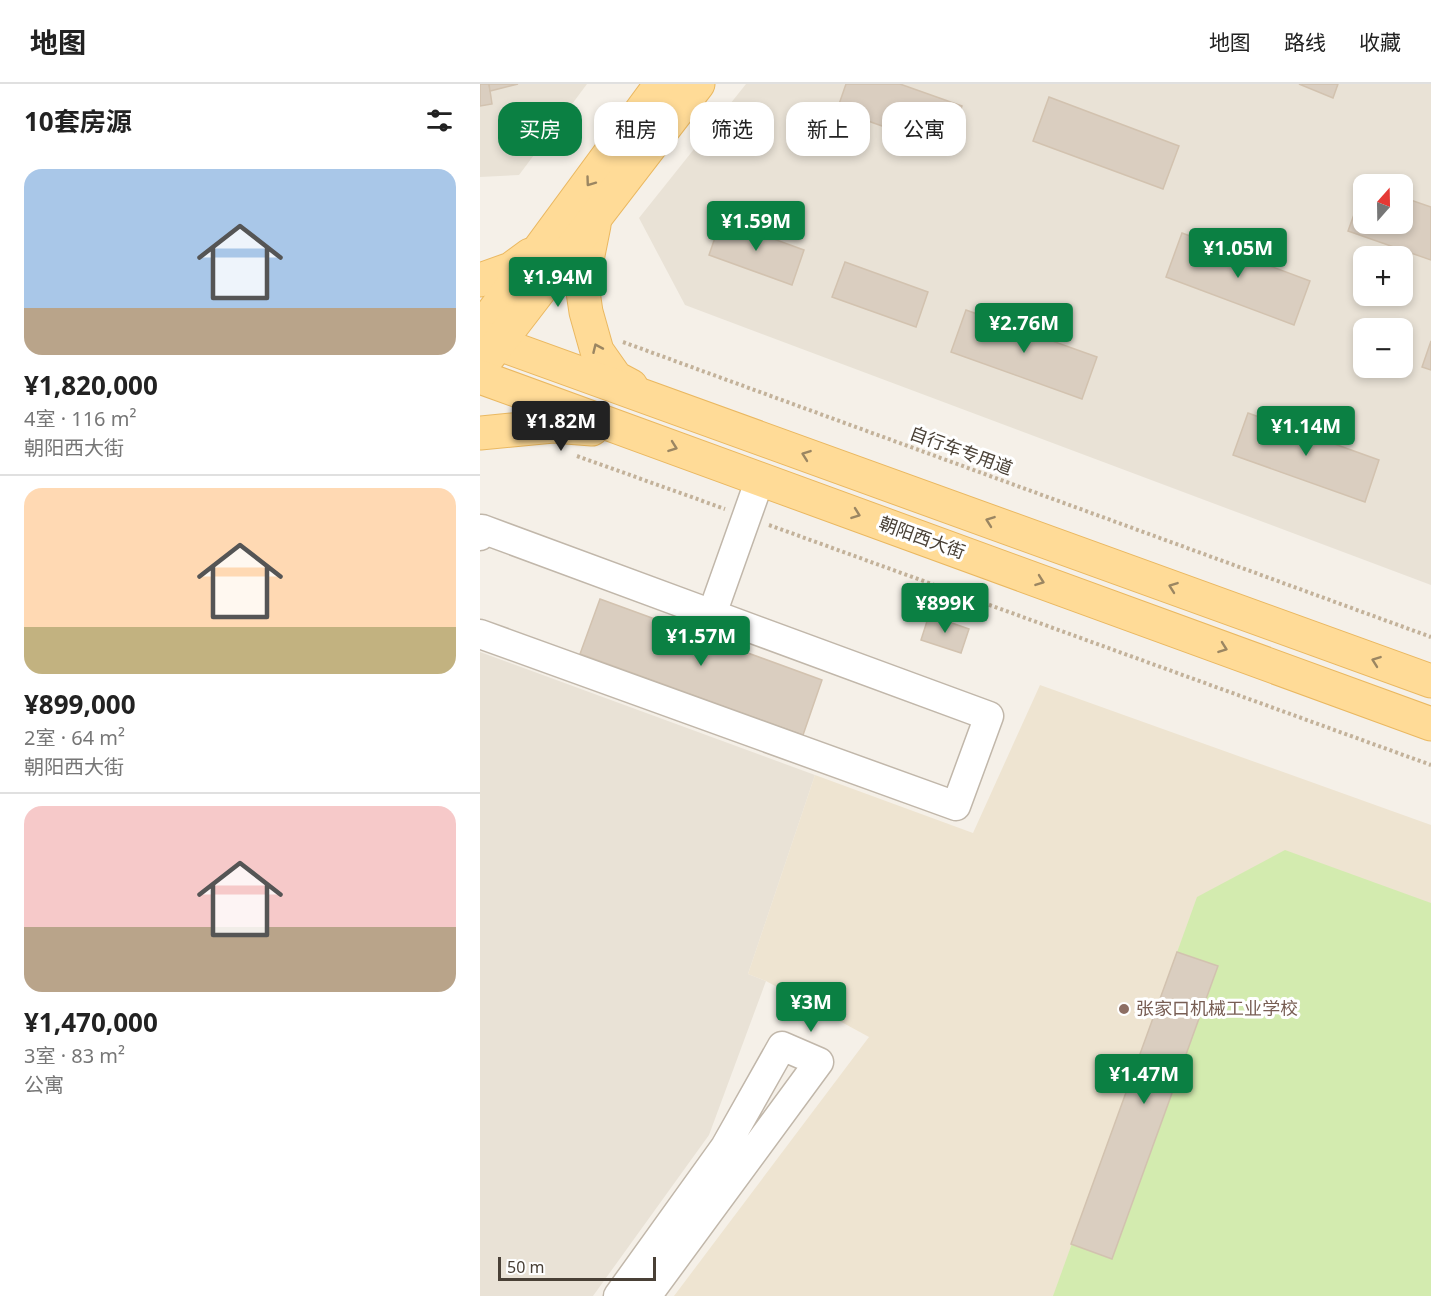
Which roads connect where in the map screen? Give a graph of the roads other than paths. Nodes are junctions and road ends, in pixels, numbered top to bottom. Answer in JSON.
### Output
{"nodes":[{"id":1,"x":661,"y":84,"type":"edge"},
{"id":2,"x":698,"y":84,"type":"edge"},
{"id":3,"x":596,"y":217,"type":"junction"},
{"id":4,"x":543,"y":246,"type":"junction"},
{"id":5,"x":480,"y":280,"type":"edge"},
{"id":6,"x":485,"y":345,"type":"edge"},
{"id":7,"x":480,"y":377,"type":"edge"},
{"id":8,"x":654,"y":400,"type":"junction"},
{"id":9,"x":480,"y":433,"type":"edge"},
{"id":10,"x":643,"y":436,"type":"junction"},
{"id":11,"x":760,"y":479,"type":"junction"},
{"id":12,"x":480,"y":536,"type":"edge"},
{"id":13,"x":712,"y":614,"type":"junction"},
{"id":14,"x":480,"y":634,"type":"edge"},
{"id":15,"x":1431,"y":681,"type":"edge"},
{"id":16,"x":1431,"y":724,"type":"edge"},
{"id":17,"x":618,"y":1296,"type":"edge"},
{"id":18,"x":647,"y":1296,"type":"edge"}],
"edges":[{"from":1,"to":4,"type":"main road","one_way":true},
{"from":2,"to":3,"type":"main road"},
{"from":3,"to":6,"type":"main road"},
{"from":8,"to":3,"type":"main road","one_way":true},
{"from":4,"to":5,"type":"main road"},
{"from":4,"to":6,"type":"main road"},
{"from":6,"to":8,"type":"main road"},
{"from":7,"to":10,"type":"main road","name":"朝阳西大街"},
{"from":15,"to":8,"type":"main road","one_way":true},
{"from":9,"to":10,"type":"main road"},
{"from":10,"to":11,"type":"main road","name":"朝阳西大街","one_way":true},
{"from":11,"to":13,"type":"street"},
{"from":11,"to":16,"type":"main road","name":"朝阳西大街","one_way":true},
{"from":12,"to":13,"type":"street"},
{"from":13,"to":14,"type":"street"},
{"from":17,"to":18,"type":"street"}]}
